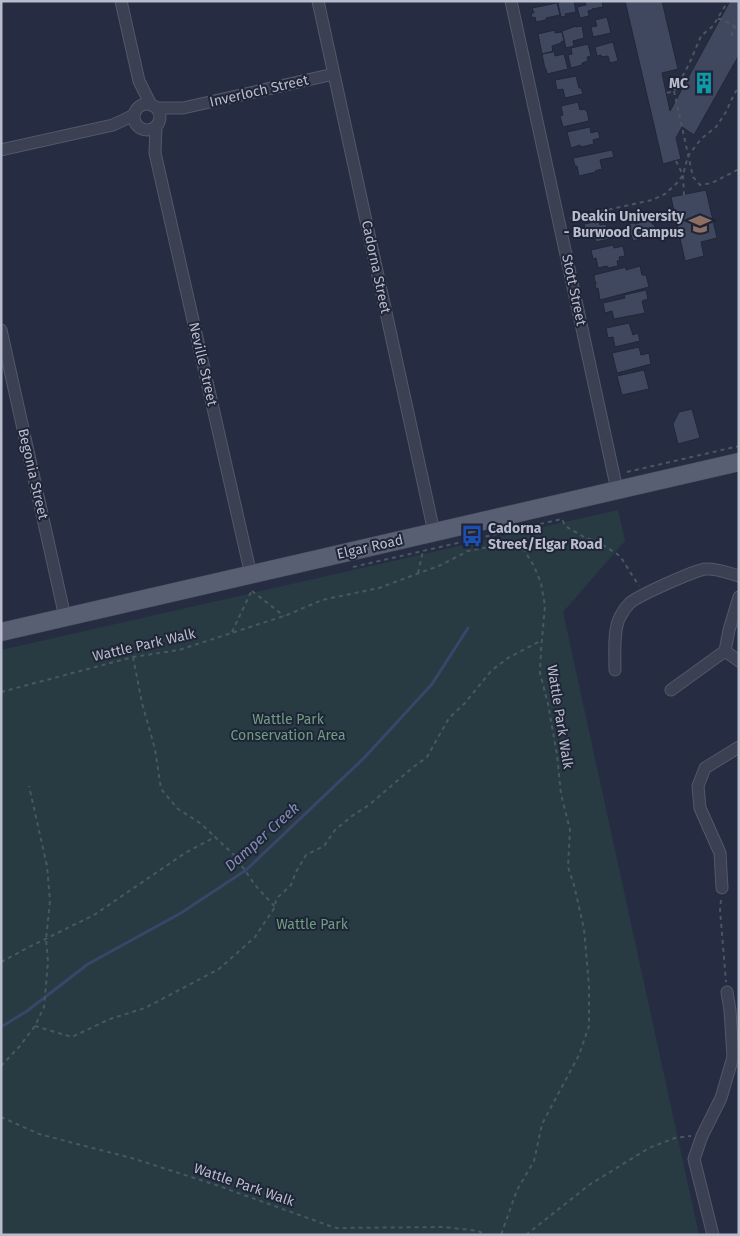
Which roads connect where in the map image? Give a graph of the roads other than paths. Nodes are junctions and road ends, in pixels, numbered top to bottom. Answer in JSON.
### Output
{"nodes":[{"id":1,"x":121,"y":1,"type":"edge"},
{"id":2,"x":318,"y":1,"type":"edge"},
{"id":3,"x":511,"y":1,"type":"edge"},
{"id":4,"x":334,"y":74,"type":"junction"},
{"id":5,"x":138,"y":80,"type":"junction"},
{"id":6,"x":154,"y":106,"type":"junction"},
{"id":7,"x":183,"y":108,"type":"junction"},
{"id":8,"x":135,"y":112,"type":"junction"},
{"id":9,"x":158,"y":124,"type":"junction"},
{"id":10,"x":113,"y":125,"type":"junction"},
{"id":11,"x":139,"y":128,"type":"junction"},
{"id":12,"x":1,"y":150,"type":"edge"},
{"id":13,"x":155,"y":154,"type":"junction"},
{"id":14,"x":1,"y":330,"type":"edge"},
{"id":15,"x":739,"y":462,"type":"edge"},
{"id":16,"x":615,"y":483,"type":"junction"},
{"id":17,"x":431,"y":533,"type":"junction"},
{"id":18,"x":739,"y":576,"type":"edge"},
{"id":19,"x":252,"y":583,"type":"junction"},
{"id":20,"x":739,"y":597,"type":"edge"},
{"id":21,"x":65,"y":617,"type":"junction"},
{"id":22,"x":1,"y":632,"type":"edge"},
{"id":23,"x":726,"y":651,"type":"junction"},
{"id":24,"x":739,"y":661,"type":"edge"},
{"id":25,"x":615,"y":670,"type":"dead end"},
{"id":26,"x":671,"y":690,"type":"dead end"},
{"id":27,"x":739,"y":747,"type":"edge"},
{"id":28,"x":722,"y":888,"type":"road end"},
{"id":29,"x":727,"y":992,"type":"road end"},
{"id":30,"x":713,"y":1235,"type":"edge"}],
"edges":[{"from":1,"to":5,"type":"street"},
{"from":2,"to":4,"type":"street","name":"Cadorna Street"},
{"from":3,"to":16,"type":"street","name":"Stott Street"},
{"from":4,"to":7,"type":"street","name":"Inverloch Street"},
{"from":4,"to":17,"type":"street","name":"Cadorna Street"},
{"from":5,"to":6,"type":"street"},
{"from":5,"to":8,"type":"street"},
{"from":6,"to":7,"type":"street","name":"Inverloch Street"},
{"from":6,"to":8,"type":"street"},
{"from":6,"to":9,"type":"street"},
{"from":7,"to":9,"type":"street","name":"Inverloch Street"},
{"from":8,"to":10,"type":"street"},
{"from":8,"to":11,"type":"street"},
{"from":9,"to":11,"type":"street"},
{"from":9,"to":13,"type":"street","name":"Neville Street"},
{"from":10,"to":11,"type":"street"},
{"from":10,"to":12,"type":"street"},
{"from":11,"to":13,"type":"street","name":"Neville Street"},
{"from":13,"to":19,"type":"street","name":"Neville Street"},
{"from":14,"to":21,"type":"street","name":"Begonia Street"},
{"from":15,"to":16,"type":"main road","name":"Elgar Road"},
{"from":16,"to":17,"type":"main road","name":"Elgar Road"},
{"from":17,"to":19,"type":"main road","name":"Elgar Road"},
{"from":18,"to":25,"type":"street"},
{"from":19,"to":21,"type":"main road","name":"Elgar Road"},
{"from":20,"to":23,"type":"street"},
{"from":21,"to":22,"type":"main road","name":"Elgar Road"},
{"from":23,"to":24,"type":"street"},
{"from":23,"to":26,"type":"street"},
{"from":27,"to":28,"type":"street"},
{"from":29,"to":30,"type":"street"}]}
